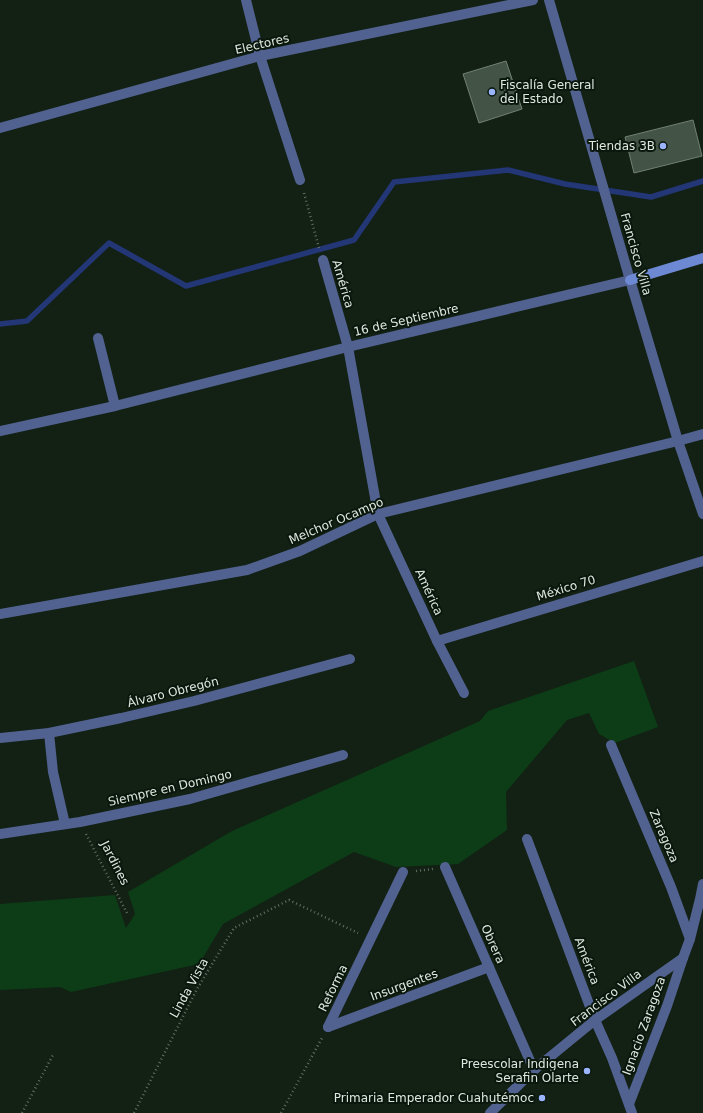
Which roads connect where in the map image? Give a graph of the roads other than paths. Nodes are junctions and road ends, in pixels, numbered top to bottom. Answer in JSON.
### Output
{"nodes":[{"id":1,"x":246,"y":0,"type":"edge"},
{"id":2,"x":533,"y":0,"type":"edge"},
{"id":3,"x":549,"y":0,"type":"edge"},
{"id":4,"x":260,"y":56,"type":"junction"},
{"id":5,"x":0,"y":128,"type":"edge"},
{"id":6,"x":300,"y":180,"type":"road end"},
{"id":7,"x":703,"y":258,"type":"edge"},
{"id":8,"x":322,"y":260,"type":"road end"},
{"id":9,"x":630,"y":280,"type":"junction"},
{"id":10,"x":98,"y":338,"type":"dead end"},
{"id":11,"x":348,"y":347,"type":"junction"},
{"id":12,"x":115,"y":406,"type":"junction"},
{"id":13,"x":0,"y":431,"type":"edge"},
{"id":14,"x":703,"y":434,"type":"edge"},
{"id":15,"x":678,"y":441,"type":"junction"},
{"id":16,"x":703,"y":513,"type":"edge"},
{"id":17,"x":378,"y":514,"type":"junction"},
{"id":18,"x":703,"y":561,"type":"edge"},
{"id":19,"x":0,"y":614,"type":"edge"},
{"id":20,"x":437,"y":641,"type":"junction"},
{"id":21,"x":350,"y":659,"type":"dead end"},
{"id":22,"x":464,"y":693,"type":"dead end"},
{"id":23,"x":49,"y":733,"type":"junction"},
{"id":24,"x":0,"y":738,"type":"edge"},
{"id":25,"x":611,"y":745,"type":"dead end"},
{"id":26,"x":343,"y":755,"type":"dead end"},
{"id":27,"x":66,"y":824,"type":"junction"},
{"id":28,"x":0,"y":834,"type":"edge"},
{"id":29,"x":527,"y":839,"type":"dead end"},
{"id":30,"x":445,"y":867,"type":"road end"},
{"id":31,"x":403,"y":872,"type":"road end"},
{"id":32,"x":703,"y":884,"type":"edge"},
{"id":33,"x":690,"y":939,"type":"junction"},
{"id":34,"x":683,"y":958,"type":"junction"},
{"id":35,"x":489,"y":967,"type":"junction"},
{"id":36,"x":596,"y":1020,"type":"junction"},
{"id":37,"x":328,"y":1027,"type":"joint"},
{"id":38,"x":534,"y":1070,"type":"junction"},
{"id":39,"x":631,"y":1109,"type":"edge"},
{"id":40,"x":490,"y":1113,"type":"edge"}],
"edges":[{"from":1,"to":4,"type":"street"},
{"from":2,"to":4,"type":"street","name":"Electores"},
{"from":3,"to":9,"type":"street","name":"Francisco Villa"},
{"from":4,"to":5,"type":"street","name":"Electores"},
{"from":4,"to":6,"type":"street"},
{"from":7,"to":9,"type":"main road","name":"16 de Septiembre"},
{"from":8,"to":11,"type":"street","name":"América"},
{"from":9,"to":11,"type":"street","name":"16 de Septiembre"},
{"from":9,"to":15,"type":"street","name":"Francisco Villa"},
{"from":10,"to":12,"type":"street"},
{"from":11,"to":12,"type":"street","name":"16 de Septiembre"},
{"from":11,"to":17,"type":"street","name":"América"},
{"from":12,"to":13,"type":"street","name":"16 de Septiembre"},
{"from":14,"to":15,"type":"street","name":"Melchor Ocampo"},
{"from":15,"to":16,"type":"street","name":"Francisco Villa"},
{"from":15,"to":17,"type":"street","name":"Melchor Ocampo"},
{"from":17,"to":19,"type":"street","name":"Melchor Ocampo"},
{"from":17,"to":20,"type":"street","name":"América"},
{"from":18,"to":20,"type":"street","name":"México 70"},
{"from":20,"to":22,"type":"street","name":"América"},
{"from":21,"to":23,"type":"street","name":"Álvaro Obregón"},
{"from":23,"to":24,"type":"street","name":"Álvaro Obregón"},
{"from":23,"to":27,"type":"street"},
{"from":25,"to":33,"type":"street","name":"Zaragoza"},
{"from":26,"to":27,"type":"street","name":"Siempre en Domingo"},
{"from":27,"to":28,"type":"street","name":"Siempre en Domingo"},
{"from":29,"to":36,"type":"street","name":"América"},
{"from":30,"to":35,"type":"street","name":"Obrera"},
{"from":31,"to":37,"type":"street","name":"Reforma"},
{"from":32,"to":33,"type":"street"},
{"from":33,"to":34,"type":"street"},
{"from":34,"to":36,"type":"street","name":"Francisco Villa"},
{"from":34,"to":39,"type":"street","name":"Ignacio Zaragoza"},
{"from":35,"to":37,"type":"street","name":"Insurgentes"},
{"from":35,"to":38,"type":"street","name":"Obrera"},
{"from":36,"to":38,"type":"street","name":"Francisco Villa"},
{"from":36,"to":39,"type":"street","name":"América"},
{"from":38,"to":40,"type":"street","name":"Francisco Villa"}]}
